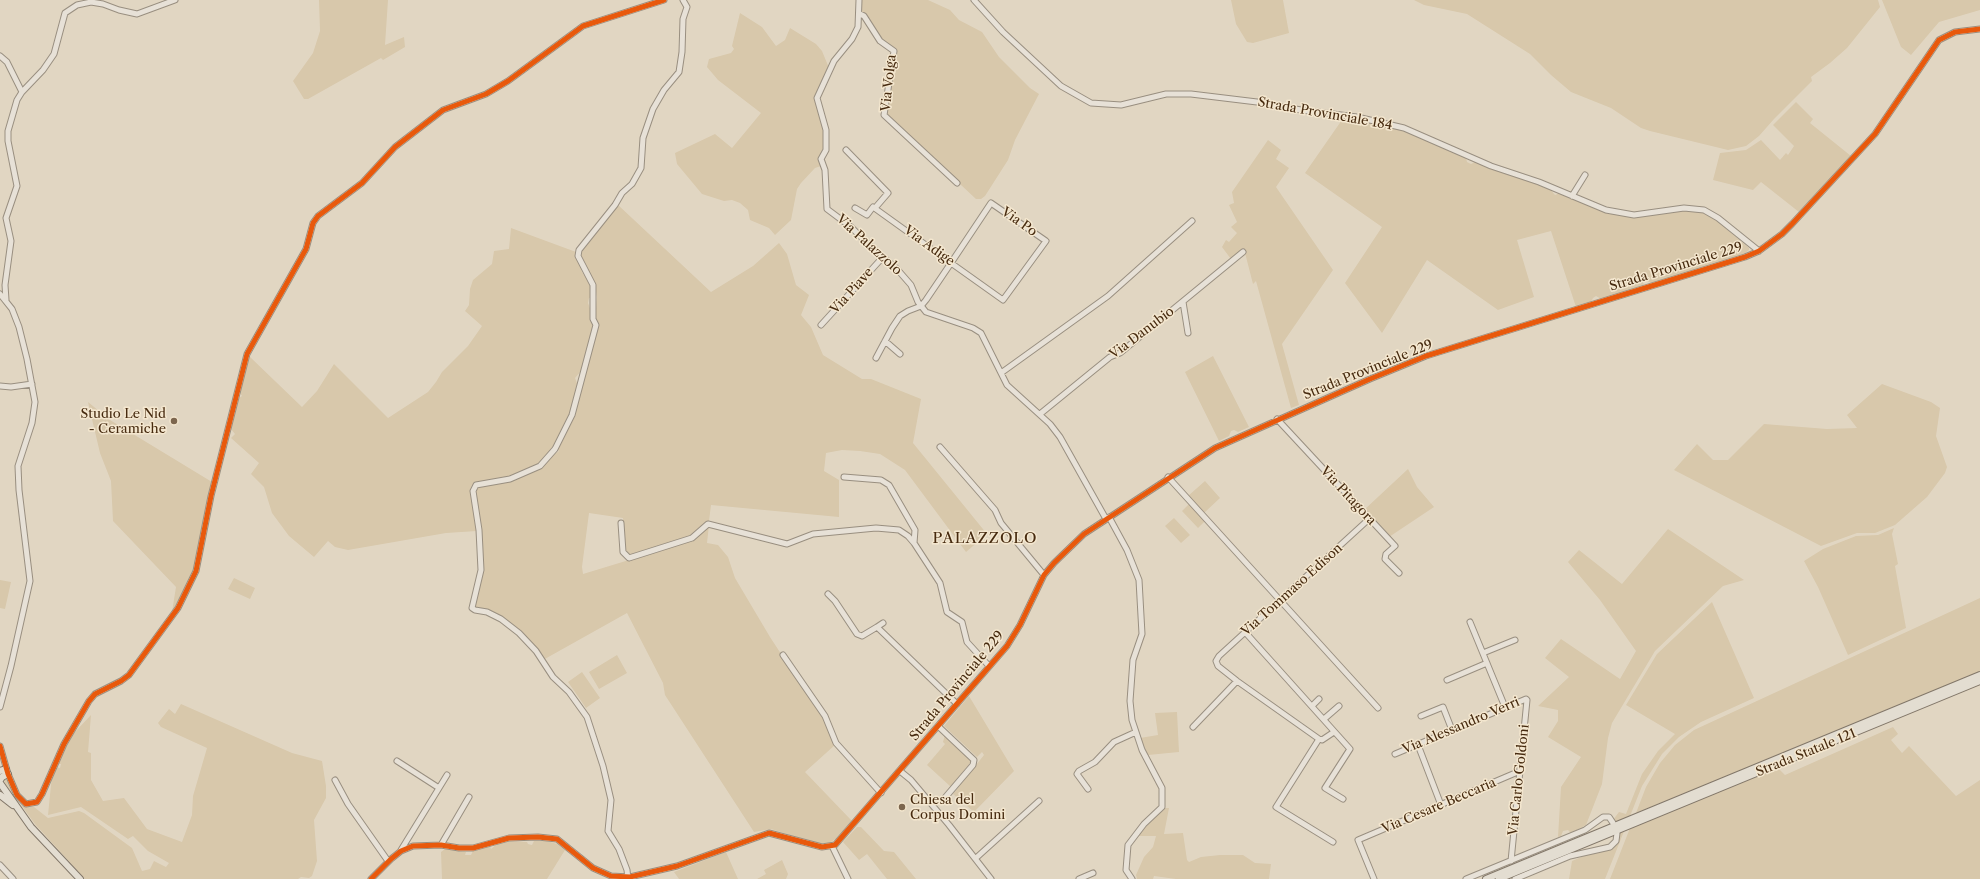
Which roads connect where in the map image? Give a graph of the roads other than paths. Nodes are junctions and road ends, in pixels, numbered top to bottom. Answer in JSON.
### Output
{"nodes":[{"id":1,"x":175,"y":0,"type":"edge"},
{"id":2,"x":664,"y":0,"type":"edge"},
{"id":3,"x":683,"y":0,"type":"edge"},
{"id":4,"x":859,"y":0,"type":"edge"},
{"id":5,"x":974,"y":0,"type":"edge"},
{"id":6,"x":860,"y":14,"type":"junction"},
{"id":7,"x":1980,"y":29,"type":"edge"},
{"id":8,"x":0,"y":56,"type":"edge"},
{"id":9,"x":22,"y":92,"type":"junction"},
{"id":10,"x":846,"y":150,"type":"dead end"},
{"id":11,"x":1585,"y":175,"type":"dead end"},
{"id":12,"x":957,"y":182,"type":"dead end"},
{"id":13,"x":1572,"y":196,"type":"junction"},
{"id":14,"x":855,"y":208,"type":"dead end"},
{"id":15,"x":875,"y":208,"type":"junction"},
{"id":16,"x":1192,"y":221,"type":"dead end"},
{"id":17,"x":1243,"y":252,"type":"dead end"},
{"id":18,"x":1759,"y":252,"type":"junction"},
{"id":19,"x":883,"y":257,"type":"junction"},
{"id":20,"x":951,"y":263,"type":"junction"},
{"id":21,"x":0,"y":294,"type":"edge"},
{"id":22,"x":6,"y":300,"type":"junction"},
{"id":23,"x":1003,"y":300,"type":"joint"},
{"id":24,"x":1182,"y":302,"type":"junction"},
{"id":25,"x":921,"y":306,"type":"junction"},
{"id":26,"x":821,"y":325,"type":"dead end"},
{"id":27,"x":1188,"y":333,"type":"dead end"},
{"id":28,"x":885,"y":341,"type":"junction"},
{"id":29,"x":900,"y":354,"type":"dead end"},
{"id":30,"x":876,"y":358,"type":"dead end"},
{"id":31,"x":1001,"y":373,"type":"junction"},
{"id":32,"x":32,"y":384,"type":"junction"},
{"id":33,"x":0,"y":386,"type":"edge"},
{"id":34,"x":1040,"y":414,"type":"junction"},
{"id":35,"x":1277,"y":419,"type":"junction"},
{"id":36,"x":940,"y":447,"type":"dead end"},
{"id":37,"x":844,"y":477,"type":"dead end"},
{"id":38,"x":1168,"y":477,"type":"junction"},
{"id":39,"x":1108,"y":518,"type":"junction"},
{"id":40,"x":1369,"y":519,"type":"junction"},
{"id":41,"x":621,"y":523,"type":"dead end"},
{"id":42,"x":914,"y":543,"type":"junction"},
{"id":43,"x":1399,"y":573,"type":"dead end"},
{"id":44,"x":1044,"y":575,"type":"junction"},
{"id":45,"x":828,"y":594,"type":"dead end"},
{"id":46,"x":1280,"y":600,"type":"junction"},
{"id":47,"x":1470,"y":622,"type":"dead end"},
{"id":48,"x":883,"y":623,"type":"dead end"},
{"id":49,"x":877,"y":628,"type":"junction"},
{"id":50,"x":1246,"y":632,"type":"junction"},
{"id":51,"x":1515,"y":640,"type":"dead end"},
{"id":52,"x":1483,"y":653,"type":"junction"},
{"id":53,"x":783,"y":655,"type":"dead end"},
{"id":54,"x":1487,"y":663,"type":"junction"},
{"id":55,"x":989,"y":666,"type":"junction"},
{"id":56,"x":1980,"y":675,"type":"edge"},
{"id":57,"x":1447,"y":680,"type":"dead end"},
{"id":58,"x":1237,"y":681,"type":"junction"},
{"id":59,"x":1980,"y":681,"type":"edge"},
{"id":60,"x":1319,"y":699,"type":"dead end"},
{"id":61,"x":1527,"y":700,"type":"joint"},
{"id":62,"x":957,"y":704,"type":"junction"},
{"id":63,"x":1312,"y":706,"type":"junction"},
{"id":64,"x":1339,"y":706,"type":"dead end"},
{"id":65,"x":0,"y":707,"type":"edge"},
{"id":66,"x":1505,"y":707,"type":"junction"},
{"id":67,"x":1378,"y":708,"type":"dead end"},
{"id":68,"x":1421,"y":716,"type":"dead end"},
{"id":69,"x":1324,"y":719,"type":"junction"},
{"id":70,"x":938,"y":726,"type":"junction"},
{"id":71,"x":1193,"y":727,"type":"dead end"},
{"id":72,"x":1452,"y":730,"type":"junction"},
{"id":73,"x":1136,"y":732,"type":"junction"},
{"id":74,"x":1334,"y":732,"type":"junction"},
{"id":75,"x":1319,"y":739,"type":"junction"},
{"id":76,"x":1418,"y":744,"type":"junction"},
{"id":77,"x":0,"y":746,"type":"edge"},
{"id":78,"x":1395,"y":754,"type":"dead end"},
{"id":79,"x":397,"y":762,"type":"dead end"},
{"id":80,"x":900,"y":771,"type":"junction"},
{"id":81,"x":1520,"y":771,"type":"junction"},
{"id":82,"x":5,"y":772,"type":"edge"},
{"id":83,"x":447,"y":775,"type":"dead end"},
{"id":84,"x":335,"y":780,"type":"dead end"},
{"id":85,"x":0,"y":782,"type":"edge"},
{"id":86,"x":439,"y":788,"type":"junction"},
{"id":87,"x":1088,"y":789,"type":"dead end"},
{"id":88,"x":881,"y":793,"type":"junction"},
{"id":89,"x":0,"y":795,"type":"edge"},
{"id":90,"x":469,"y":797,"type":"dead end"},
{"id":91,"x":1343,"y":799,"type":"dead end"},
{"id":92,"x":943,"y":800,"type":"dead end"},
{"id":93,"x":1039,"y":802,"type":"dead end"},
{"id":94,"x":1441,"y":804,"type":"junction"},
{"id":95,"x":22,"y":814,"type":"junction"},
{"id":96,"x":1613,"y":823,"type":"dead end"},
{"id":97,"x":1621,"y":826,"type":"junction"},
{"id":98,"x":1617,"y":833,"type":"dead end"},
{"id":99,"x":1333,"y":842,"type":"dead end"},
{"id":100,"x":441,"y":845,"type":"junction"},
{"id":101,"x":832,"y":846,"type":"junction"},
{"id":102,"x":401,"y":851,"type":"junction"},
{"id":103,"x":976,"y":858,"type":"junction"},
{"id":104,"x":388,"y":861,"type":"junction"},
{"id":105,"x":1511,"y":861,"type":"junction"},
{"id":106,"x":0,"y":865,"type":"edge"},
{"id":107,"x":1093,"y":873,"type":"dead end"},
{"id":108,"x":628,"y":878,"type":"edge"},
{"id":109,"x":13,"y":879,"type":"edge"},
{"id":110,"x":80,"y":879,"type":"edge"},
{"id":111,"x":371,"y":879,"type":"edge"},
{"id":112,"x":848,"y":879,"type":"edge"},
{"id":113,"x":991,"y":879,"type":"edge"},
{"id":114,"x":1079,"y":879,"type":"edge"},
{"id":115,"x":1132,"y":879,"type":"edge"},
{"id":116,"x":1374,"y":879,"type":"edge"},
{"id":117,"x":1466,"y":879,"type":"edge"},
{"id":118,"x":1486,"y":879,"type":"edge"},
{"id":119,"x":1499,"y":879,"type":"edge"},
{"id":120,"x":1516,"y":879,"type":"edge"}],
"edges":[{"from":1,"to":9,"type":"street"},
{"from":2,"to":82,"type":"street"},
{"from":3,"to":108,"type":"street"},
{"from":4,"to":6,"type":"street","name":"Via Palazzolo"},
{"from":5,"to":13,"type":"street","name":"Strada Provinciale 184"},
{"from":6,"to":12,"type":"street","name":"Via Volga"},
{"from":6,"to":19,"type":"street","name":"Via Palazzolo"},
{"from":7,"to":18,"type":"street","name":"Strada Provinciale 229"},
{"from":8,"to":9,"type":"street"},
{"from":9,"to":22,"type":"street"},
{"from":10,"to":15,"type":"street"},
{"from":11,"to":13,"type":"street"},
{"from":13,"to":18,"type":"street","name":"Strada Provinciale 184"},
{"from":14,"to":15,"type":"street"},
{"from":15,"to":20,"type":"street","name":"Via Adige"},
{"from":16,"to":31,"type":"street"},
{"from":17,"to":24,"type":"street","name":"Via Danubio"},
{"from":18,"to":35,"type":"street","name":"Strada Provinciale 229"},
{"from":19,"to":25,"type":"street","name":"Via Palazzolo"},
{"from":19,"to":26,"type":"street","name":"Via Piave"},
{"from":20,"to":23,"type":"street","name":"Via Adige"},
{"from":20,"to":23,"type":"street","name":"Via Po"},
{"from":20,"to":25,"type":"street"},
{"from":21,"to":22,"type":"street"},
{"from":22,"to":32,"type":"street"},
{"from":24,"to":27,"type":"street"},
{"from":24,"to":34,"type":"street","name":"Via Danubio"},
{"from":25,"to":28,"type":"street"},
{"from":25,"to":31,"type":"street"},
{"from":28,"to":29,"type":"street"},
{"from":28,"to":30,"type":"street"},
{"from":31,"to":34,"type":"street"},
{"from":32,"to":33,"type":"street"},
{"from":32,"to":65,"type":"street"},
{"from":34,"to":39,"type":"street"},
{"from":35,"to":38,"type":"street","name":"Strada Provinciale 229"},
{"from":35,"to":40,"type":"street","name":"Via Pitagora"},
{"from":36,"to":44,"type":"street"},
{"from":37,"to":42,"type":"street"},
{"from":38,"to":39,"type":"street","name":"Strada Provinciale 229"},
{"from":38,"to":46,"type":"street"},
{"from":39,"to":44,"type":"street","name":"Strada Provinciale 229"},
{"from":39,"to":73,"type":"street"},
{"from":40,"to":43,"type":"street","name":"Via Pitagora"},
{"from":40,"to":46,"type":"street","name":"Via Tommaso Edison"},
{"from":41,"to":42,"type":"street"},
{"from":42,"to":55,"type":"street"},
{"from":44,"to":55,"type":"street","name":"Strada Provinciale 229"},
{"from":45,"to":49,"type":"street"},
{"from":46,"to":50,"type":"street","name":"Via Tommaso Edison"},
{"from":46,"to":67,"type":"street"},
{"from":47,"to":52,"type":"street"},
{"from":48,"to":49,"type":"street"},
{"from":49,"to":62,"type":"street"},
{"from":50,"to":58,"type":"street","name":"Via Tommaso Edison"},
{"from":50,"to":63,"type":"street"},
{"from":51,"to":52,"type":"street"},
{"from":52,"to":54,"type":"street"},
{"from":53,"to":88,"type":"street"},
{"from":54,"to":57,"type":"street"},
{"from":54,"to":66,"type":"street"},
{"from":55,"to":62,"type":"street","name":"Strada Provinciale 229"},
{"from":56,"to":97,"type":"main road","name":"Strada Statale 121"},
{"from":58,"to":71,"type":"street"},
{"from":58,"to":75,"type":"street"},
{"from":59,"to":97,"type":"main road","name":"Strada Statale 121"},
{"from":60,"to":63,"type":"street"},
{"from":61,"to":66,"type":"street","name":"Via Alessandro Verri"},
{"from":61,"to":81,"type":"street","name":"Via Carlo Goldoni"},
{"from":62,"to":70,"type":"street","name":"Strada Provinciale 229"},
{"from":63,"to":69,"type":"street"},
{"from":64,"to":69,"type":"street"},
{"from":66,"to":72,"type":"street","name":"Via Alessandro Verri"},
{"from":68,"to":72,"type":"street"},
{"from":69,"to":74,"type":"street"},
{"from":70,"to":80,"type":"street","name":"Strada Provinciale 229"},
{"from":70,"to":92,"type":"street"},
{"from":72,"to":76,"type":"street","name":"Via Alessandro Verri"},
{"from":73,"to":87,"type":"street"},
{"from":73,"to":115,"type":"street"},
{"from":74,"to":75,"type":"street"},
{"from":74,"to":91,"type":"street"},
{"from":75,"to":99,"type":"street"},
{"from":76,"to":78,"type":"street","name":"Via Alessandro Verri"},
{"from":76,"to":94,"type":"street"},
{"from":77,"to":82,"type":"street"},
{"from":79,"to":86,"type":"street"},
{"from":80,"to":88,"type":"street","name":"Strada Provinciale 229"},
{"from":80,"to":103,"type":"street"},
{"from":81,"to":94,"type":"street","name":"Via Cesare Beccaria"},
{"from":81,"to":105,"type":"street","name":"Via Carlo Goldoni"},
{"from":82,"to":85,"type":"main road"},
{"from":83,"to":86,"type":"street"},
{"from":84,"to":104,"type":"street"},
{"from":85,"to":95,"type":"main road"},
{"from":86,"to":102,"type":"street"},
{"from":88,"to":101,"type":"street","name":"Strada Provinciale 229"},
{"from":89,"to":95,"type":"main road"},
{"from":90,"to":100,"type":"street"},
{"from":93,"to":103,"type":"street"},
{"from":94,"to":116,"type":"street","name":"Via Cesare Beccaria"},
{"from":95,"to":110,"type":"main road"},
{"from":96,"to":105,"type":"street"},
{"from":97,"to":118,"type":"main road"},
{"from":97,"to":119,"type":"main road"},
{"from":98,"to":120,"type":"street"},
{"from":100,"to":102,"type":"street"},
{"from":100,"to":108,"type":"street"},
{"from":101,"to":108,"type":"street"},
{"from":101,"to":112,"type":"street"},
{"from":102,"to":104,"type":"street"},
{"from":103,"to":113,"type":"street"},
{"from":104,"to":111,"type":"street"},
{"from":105,"to":117,"type":"street"},
{"from":106,"to":109,"type":"street"},
{"from":107,"to":114,"type":"street"}]}
